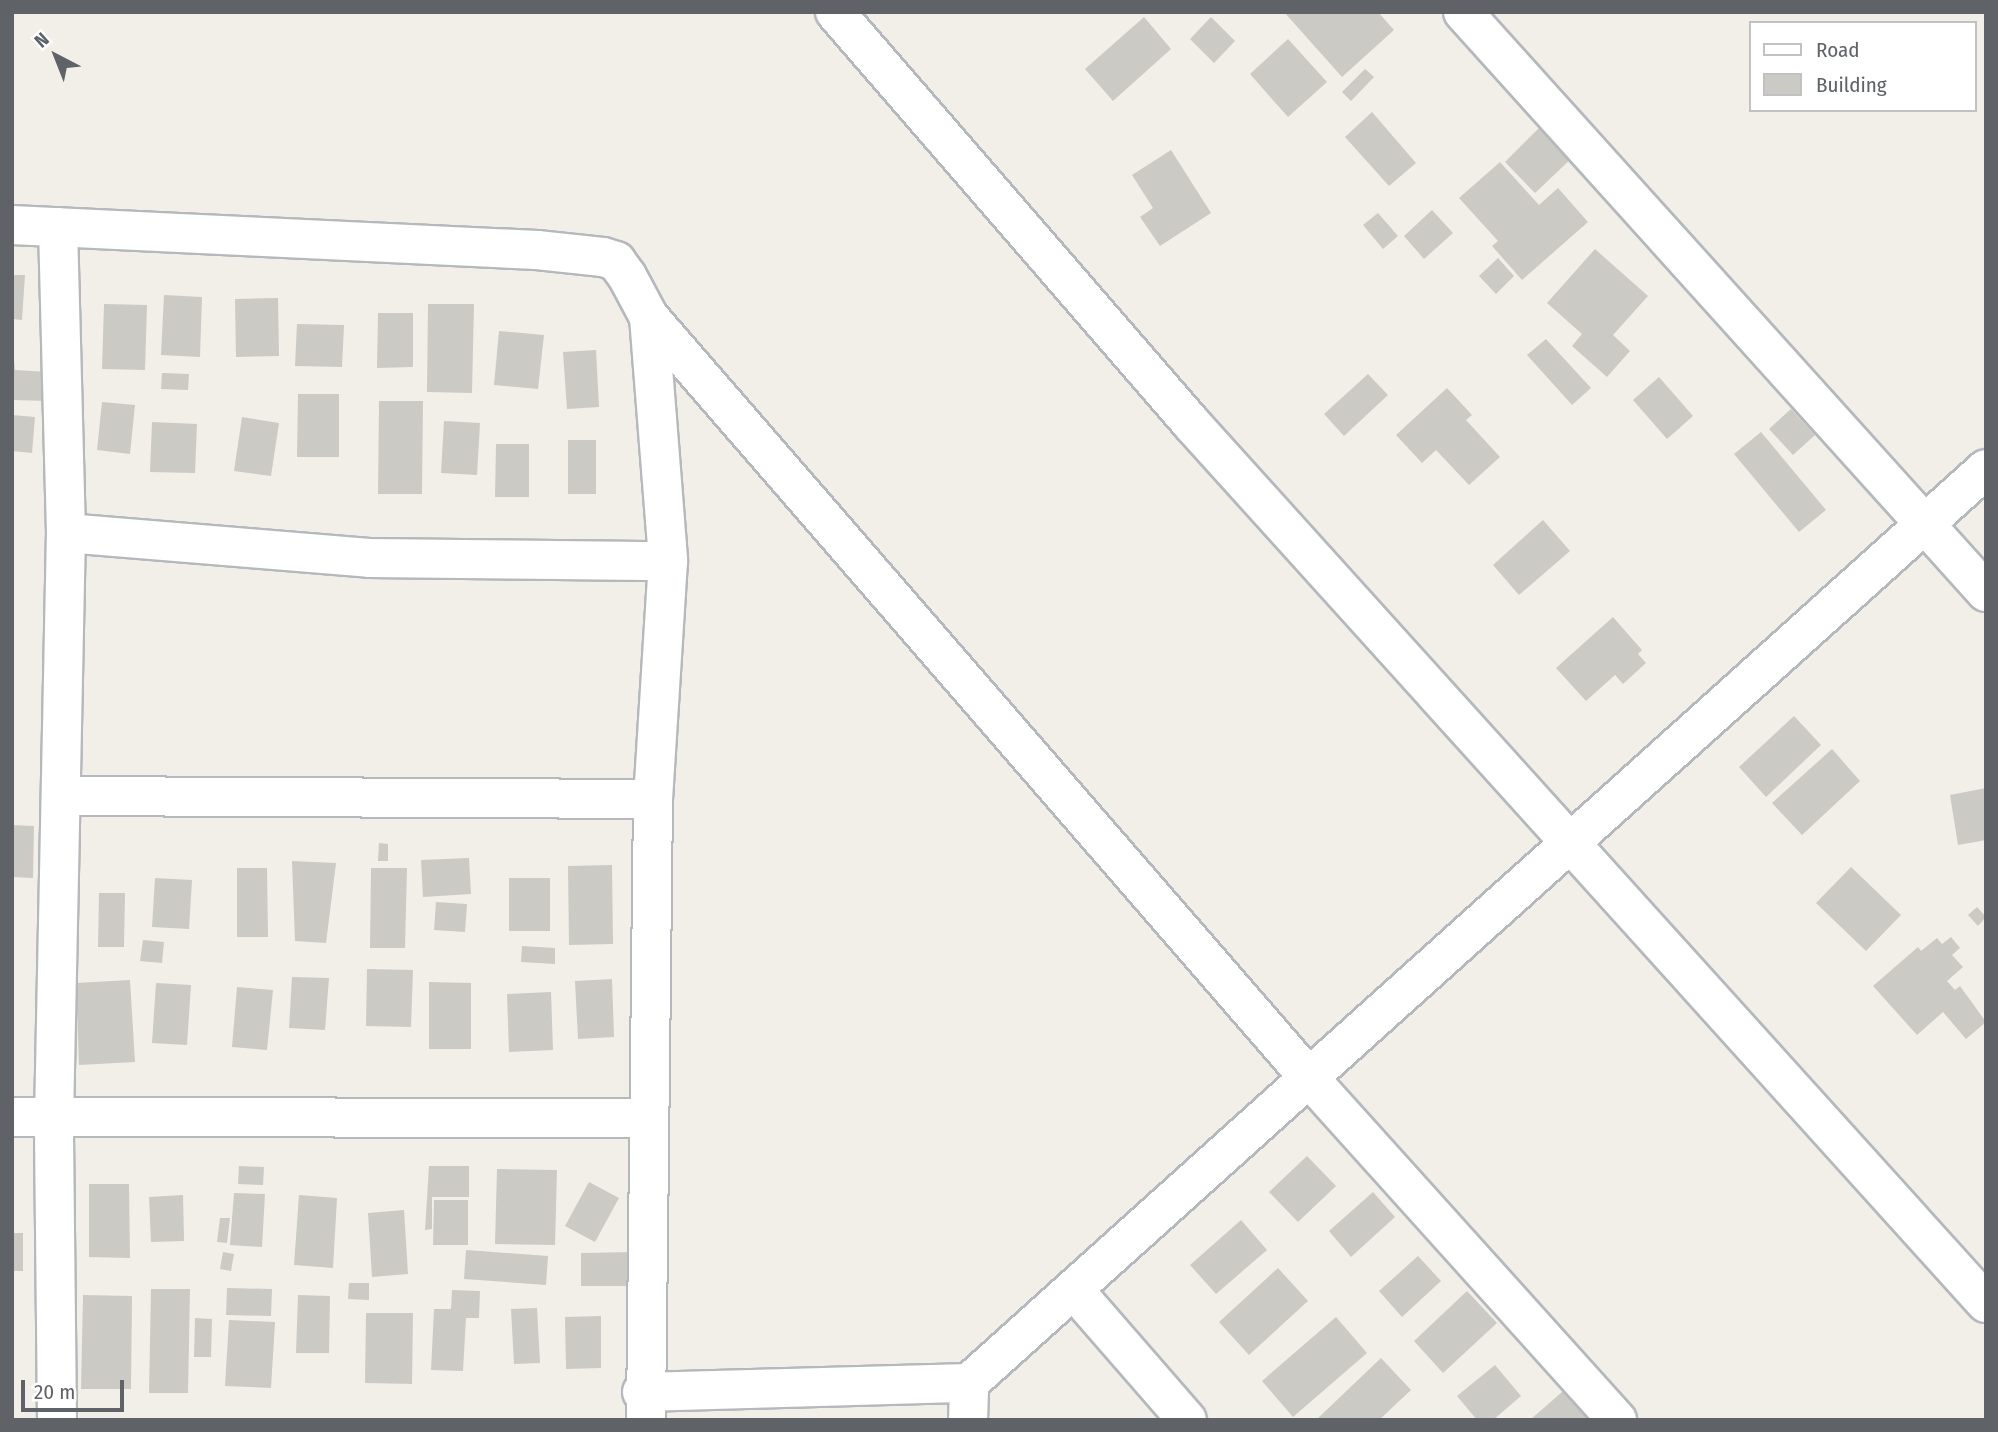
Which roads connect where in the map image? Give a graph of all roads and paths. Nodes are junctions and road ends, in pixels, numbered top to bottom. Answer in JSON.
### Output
{"nodes":[{"id":1,"x":835,"y":12,"type":"edge"},
{"id":2,"x":1463,"y":12,"type":"edge"},
{"id":3,"x":12,"y":225,"type":"edge"},
{"id":4,"x":58,"y":227,"type":"junction"},
{"id":5,"x":649,"y":317,"type":"junction"},
{"id":6,"x":1986,"y":469,"type":"edge"},
{"id":7,"x":1925,"y":525,"type":"junction"},
{"id":8,"x":66,"y":533,"type":"junction"},
{"id":9,"x":668,"y":561,"type":"junction"},
{"id":10,"x":1986,"y":592,"type":"edge"},
{"id":11,"x":64,"y":796,"type":"junction"},
{"id":12,"x":653,"y":799,"type":"junction"},
{"id":13,"x":1572,"y":842,"type":"junction"},
{"id":14,"x":1310,"y":1079,"type":"junction"},
{"id":15,"x":12,"y":1117,"type":"edge"},
{"id":16,"x":647,"y":1118,"type":"junction"},
{"id":17,"x":54,"y":1119,"type":"junction"},
{"id":18,"x":1074,"y":1290,"type":"junction"},
{"id":19,"x":1986,"y":1303,"type":"edge"},
{"id":20,"x":968,"y":1401,"type":"edge"},
{"id":21,"x":644,"y":1406,"type":"edge"},
{"id":22,"x":57,"y":1420,"type":"edge"},
{"id":23,"x":1187,"y":1420,"type":"edge"},
{"id":24,"x":1617,"y":1420,"type":"edge"}],
"edges":[{"from":1,"to":13,"type":"street"},
{"from":2,"to":7,"type":"street"},
{"from":3,"to":4,"type":"street"},
{"from":4,"to":5,"type":"street"},
{"from":4,"to":8,"type":"street"},
{"from":5,"to":9,"type":"street"},
{"from":5,"to":14,"type":"street"},
{"from":6,"to":7,"type":"street"},
{"from":7,"to":10,"type":"street"},
{"from":7,"to":13,"type":"street"},
{"from":8,"to":9,"type":"street"},
{"from":8,"to":11,"type":"street"},
{"from":9,"to":12,"type":"street"},
{"from":11,"to":12,"type":"street"},
{"from":11,"to":17,"type":"street"},
{"from":12,"to":16,"type":"street"},
{"from":13,"to":14,"type":"street"},
{"from":13,"to":19,"type":"street"},
{"from":14,"to":18,"type":"street"},
{"from":14,"to":24,"type":"street"},
{"from":15,"to":17,"type":"street"},
{"from":16,"to":17,"type":"street"},
{"from":16,"to":21,"type":"street"},
{"from":17,"to":22,"type":"street"},
{"from":18,"to":20,"type":"street"},
{"from":18,"to":23,"type":"street"},
{"from":20,"to":21,"type":"street"}]}
